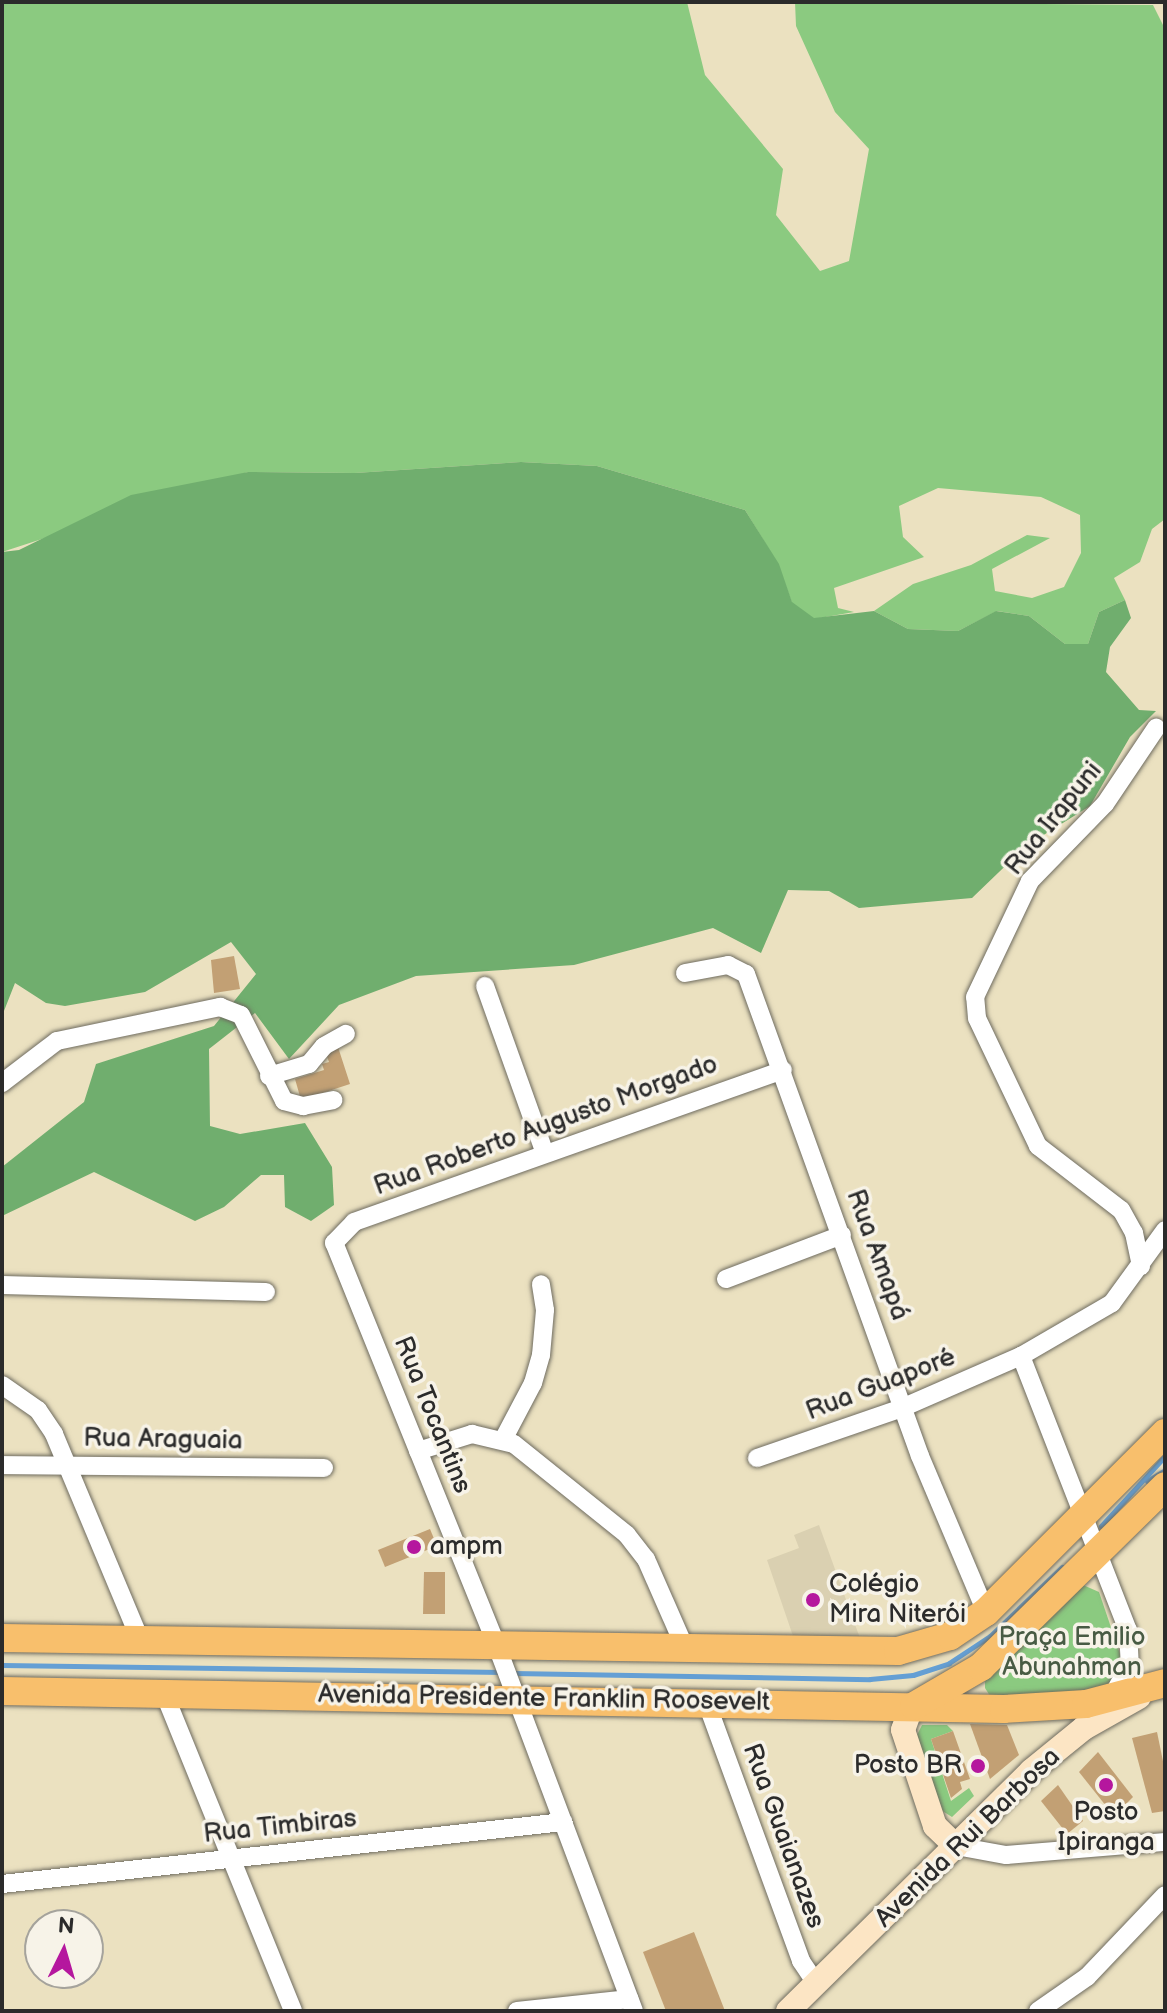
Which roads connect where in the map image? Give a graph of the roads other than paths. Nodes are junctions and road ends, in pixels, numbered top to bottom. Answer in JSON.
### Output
{"nodes":[{"id":1,"x":1156,"y":728,"type":"dead end"},
{"id":2,"x":685,"y":973,"type":"dead end"},
{"id":3,"x":485,"y":986,"type":"dead end"},
{"id":4,"x":346,"y":1034,"type":"dead end"},
{"id":5,"x":783,"y":1070,"type":"junction"},
{"id":6,"x":269,"y":1076,"type":"junction"},
{"id":7,"x":2,"y":1083,"type":"edge"},
{"id":8,"x":333,"y":1100,"type":"dead end"},
{"id":9,"x":544,"y":1151,"type":"junction"},
{"id":10,"x":1165,"y":1230,"type":"edge"},
{"id":11,"x":842,"y":1235,"type":"junction"},
{"id":12,"x":334,"y":1243,"type":"joint"},
{"id":13,"x":1141,"y":1266,"type":"junction"},
{"id":14,"x":726,"y":1279,"type":"dead end"},
{"id":15,"x":541,"y":1284,"type":"dead end"},
{"id":16,"x":2,"y":1285,"type":"edge"},
{"id":17,"x":266,"y":1292,"type":"dead end"},
{"id":18,"x":1021,"y":1356,"type":"junction"},
{"id":19,"x":2,"y":1385,"type":"edge"},
{"id":20,"x":902,"y":1408,"type":"junction"},
{"id":21,"x":1164,"y":1432,"type":"edge"},
{"id":22,"x":504,"y":1438,"type":"junction"},
{"id":23,"x":418,"y":1451,"type":"junction"},
{"id":24,"x":757,"y":1458,"type":"dead end"},
{"id":25,"x":2,"y":1465,"type":"edge"},
{"id":26,"x":67,"y":1465,"type":"junction"},
{"id":27,"x":324,"y":1468,"type":"dead end"},
{"id":28,"x":1165,"y":1486,"type":"edge"},
{"id":29,"x":1083,"y":1512,"type":"junction"},
{"id":30,"x":1097,"y":1553,"type":"junction"},
{"id":31,"x":1032,"y":1566,"type":"junction"},
{"id":32,"x":986,"y":1612,"type":"junction"},
{"id":33,"x":2,"y":1638,"type":"edge"},
{"id":34,"x":140,"y":1640,"type":"junction"},
{"id":35,"x":685,"y":1648,"type":"junction"},
{"id":36,"x":501,"y":1655,"type":"junction"},
{"id":37,"x":981,"y":1667,"type":"junction"},
{"id":38,"x":1163,"y":1684,"type":"edge"},
{"id":39,"x":2,"y":1691,"type":"edge"},
{"id":40,"x":514,"y":1691,"type":"junction"},
{"id":41,"x":164,"y":1693,"type":"junction"},
{"id":42,"x":706,"y":1701,"type":"junction"},
{"id":43,"x":1098,"y":1702,"type":"junction"},
{"id":44,"x":911,"y":1708,"type":"junction"},
{"id":45,"x":1004,"y":1709,"type":"junction"},
{"id":46,"x":564,"y":1822,"type":"junction"},
{"id":47,"x":1165,"y":1842,"type":"edge"},
{"id":48,"x":956,"y":1846,"type":"junction"},
{"id":49,"x":231,"y":1858,"type":"junction"},
{"id":50,"x":2,"y":1884,"type":"edge"},
{"id":51,"x":1165,"y":1895,"type":"edge"},
{"id":52,"x":817,"y":1985,"type":"junction"},
{"id":53,"x":632,"y":2005,"type":"edge"},
{"id":54,"x":293,"y":2011,"type":"edge"},
{"id":55,"x":517,"y":2011,"type":"edge"},
{"id":56,"x":788,"y":2011,"type":"edge"},
{"id":57,"x":1038,"y":2011,"type":"edge"}],
"edges":[{"from":1,"to":13,"type":"street","name":"Rua Irapuni"},
{"from":2,"to":5,"type":"street","name":"Rua Amapá"},
{"from":3,"to":9,"type":"street"},
{"from":4,"to":6,"type":"street"},
{"from":5,"to":9,"type":"street","name":"Rua Roberto Augusto Morgado"},
{"from":5,"to":11,"type":"street","name":"Rua Amapá"},
{"from":6,"to":7,"type":"street"},
{"from":6,"to":8,"type":"street"},
{"from":9,"to":12,"type":"street","name":"Rua Roberto Augusto Morgado"},
{"from":10,"to":13,"type":"street","name":"Rua Guaporé"},
{"from":11,"to":14,"type":"street"},
{"from":11,"to":20,"type":"street","name":"Rua Amapá"},
{"from":12,"to":23,"type":"street","name":"Rua Tocantins"},
{"from":13,"to":18,"type":"street","name":"Rua Guaporé"},
{"from":15,"to":22,"type":"street"},
{"from":16,"to":17,"type":"street"},
{"from":18,"to":20,"type":"street","name":"Rua Guaporé"},
{"from":18,"to":29,"type":"street"},
{"from":19,"to":26,"type":"street"},
{"from":20,"to":24,"type":"street","name":"Rua Guaporé"},
{"from":20,"to":32,"type":"street","name":"Rua Amapá"},
{"from":21,"to":29,"type":"main road","name":"Avenida Presidente Franklin Roosevelt"},
{"from":22,"to":23,"type":"street"},
{"from":22,"to":35,"type":"street"},
{"from":23,"to":36,"type":"street","name":"Rua Tocantins"},
{"from":25,"to":26,"type":"street","name":"Rua Araguaia"},
{"from":26,"to":27,"type":"street","name":"Rua Araguaia"},
{"from":26,"to":34,"type":"street"},
{"from":28,"to":30,"type":"main road"},
{"from":29,"to":30,"type":"street"},
{"from":29,"to":31,"type":"main road","name":"Avenida Presidente Franklin Roosevelt"},
{"from":30,"to":31,"type":"main road"},
{"from":30,"to":37,"type":"main road"},
{"from":30,"to":43,"type":"street"},
{"from":31,"to":32,"type":"main road","name":"Avenida Presidente Franklin Roosevelt"},
{"from":32,"to":35,"type":"main road","name":"Avenida Presidente Franklin Roosevelt"},
{"from":33,"to":34,"type":"main road","name":"Avenida Presidente Franklin Roosevelt"},
{"from":34,"to":36,"type":"main road","name":"Avenida Presidente Franklin Roosevelt"},
{"from":35,"to":36,"type":"main road","name":"Avenida Presidente Franklin Roosevelt"},
{"from":36,"to":40,"type":"street","name":"Rua Tocantins"},
{"from":37,"to":44,"type":"main road"},
{"from":37,"to":45,"type":"main road"},
{"from":38,"to":43,"type":"main road","name":"Avenida Rui Barbosa"},
{"from":38,"to":48,"type":"main road","name":"Avenida Rui Barbosa"},
{"from":39,"to":41,"type":"main road","name":"Avenida Presidente Franklin Roosevelt"},
{"from":40,"to":41,"type":"main road","name":"Avenida Presidente Franklin Roosevelt"},
{"from":40,"to":42,"type":"main road","name":"Avenida Presidente Franklin Roosevelt"},
{"from":40,"to":46,"type":"street","name":"Rua Tocantins"},
{"from":41,"to":49,"type":"street"},
{"from":42,"to":44,"type":"main road","name":"Avenida Presidente Franklin Roosevelt"},
{"from":42,"to":52,"type":"street","name":"Rua Guaianazes"},
{"from":43,"to":45,"type":"main road","name":"Avenida Presidente Franklin Roosevelt"},
{"from":44,"to":45,"type":"main road","name":"Avenida Presidente Franklin Roosevelt"},
{"from":44,"to":48,"type":"main road"},
{"from":46,"to":49,"type":"street","name":"Rua Timbiras"},
{"from":46,"to":53,"type":"street","name":"Rua Tocantins"},
{"from":47,"to":48,"type":"street"},
{"from":48,"to":52,"type":"main road","name":"Avenida Rui Barbosa"},
{"from":49,"to":50,"type":"street","name":"Rua Timbiras"},
{"from":49,"to":54,"type":"street"},
{"from":51,"to":57,"type":"street"},
{"from":52,"to":56,"type":"main road","name":"Avenida Rui Barbosa"},
{"from":53,"to":55,"type":"street"}]}
